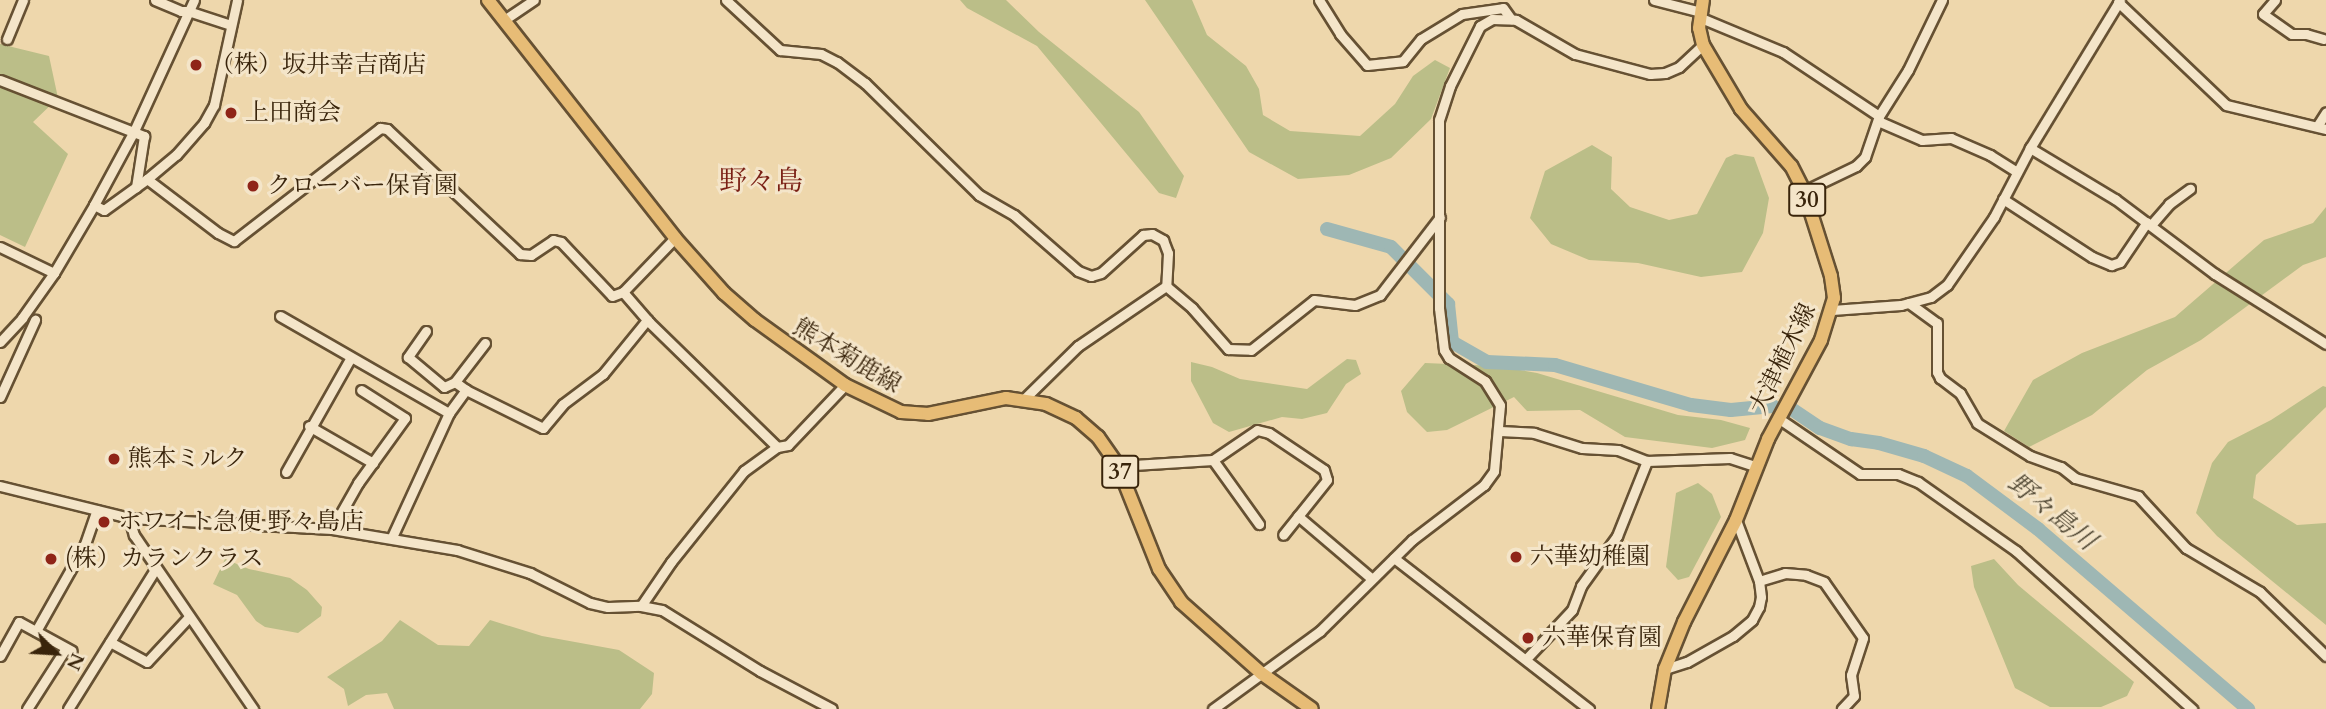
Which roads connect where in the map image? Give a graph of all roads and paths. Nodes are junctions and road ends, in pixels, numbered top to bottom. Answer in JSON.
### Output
{"nodes":[{"id":1,"x":23,"y":0,"type":"edge"},
{"id":2,"x":155,"y":0,"type":"edge"},
{"id":3,"x":194,"y":0,"type":"edge"},
{"id":4,"x":237,"y":0,"type":"edge"},
{"id":5,"x":488,"y":0,"type":"edge"},
{"id":6,"x":534,"y":0,"type":"edge"},
{"id":7,"x":726,"y":0,"type":"edge"},
{"id":8,"x":1319,"y":0,"type":"edge"},
{"id":9,"x":1654,"y":0,"type":"edge"},
{"id":10,"x":1942,"y":0,"type":"edge"},
{"id":11,"x":2275,"y":0,"type":"edge"},
{"id":12,"x":2119,"y":1,"type":"edge"},
{"id":13,"x":1701,"y":10,"type":"edge"},
{"id":14,"x":188,"y":11,"type":"junction"},
{"id":15,"x":1511,"y":19,"type":"junction"},
{"id":16,"x":504,"y":20,"type":"junction"},
{"id":17,"x":231,"y":25,"type":"junction"},
{"id":18,"x":7,"y":39,"type":"dead end"},
{"id":19,"x":2323,"y":39,"type":"dead end"},
{"id":20,"x":1703,"y":45,"type":"junction"},
{"id":21,"x":0,"y":80,"type":"edge"},
{"id":22,"x":2326,"y":112,"type":"edge"},
{"id":23,"x":1878,"y":119,"type":"junction"},
{"id":24,"x":2322,"y":127,"type":"edge"},
{"id":25,"x":134,"y":131,"type":"junction"},
{"id":26,"x":2030,"y":148,"type":"junction"},
{"id":27,"x":2017,"y":172,"type":"junction"},
{"id":28,"x":147,"y":178,"type":"junction"},
{"id":29,"x":136,"y":187,"type":"junction"},
{"id":30,"x":2190,"y":189,"type":"dead end"},
{"id":31,"x":1804,"y":191,"type":"junction"},
{"id":32,"x":2003,"y":199,"type":"junction"},
{"id":33,"x":94,"y":205,"type":"junction"},
{"id":34,"x":1440,"y":217,"type":"junction"},
{"id":35,"x":2149,"y":223,"type":"junction"},
{"id":36,"x":675,"y":238,"type":"junction"},
{"id":37,"x":0,"y":247,"type":"edge"},
{"id":38,"x":54,"y":274,"type":"junction"},
{"id":39,"x":1166,"y":286,"type":"junction"},
{"id":40,"x":623,"y":292,"type":"junction"},
{"id":41,"x":1909,"y":303,"type":"junction"},
{"id":42,"x":1832,"y":310,"type":"junction"},
{"id":43,"x":280,"y":317,"type":"dead end"},
{"id":44,"x":35,"y":320,"type":"dead end"},
{"id":45,"x":647,"y":320,"type":"junction"},
{"id":46,"x":426,"y":331,"type":"dead end"},
{"id":47,"x":0,"y":342,"type":"edge"},
{"id":48,"x":485,"y":343,"type":"dead end"},
{"id":49,"x":2326,"y":344,"type":"edge"},
{"id":50,"x":350,"y":359,"type":"junction"},
{"id":51,"x":455,"y":382,"type":"junction"},
{"id":52,"x":845,"y":385,"type":"junction"},
{"id":53,"x":361,"y":390,"type":"dead end"},
{"id":54,"x":466,"y":390,"type":"junction"},
{"id":55,"x":0,"y":397,"type":"edge"},
{"id":56,"x":1023,"y":400,"type":"junction"},
{"id":57,"x":449,"y":414,"type":"junction"},
{"id":58,"x":1779,"y":418,"type":"junction"},
{"id":59,"x":309,"y":426,"type":"junction"},
{"id":60,"x":1500,"y":430,"type":"junction"},
{"id":61,"x":777,"y":447,"type":"junction"},
{"id":62,"x":1213,"y":460,"type":"junction"},
{"id":63,"x":1647,"y":461,"type":"junction"},
{"id":64,"x":373,"y":463,"type":"junction"},
{"id":65,"x":1118,"y":466,"type":"junction"},
{"id":66,"x":1757,"y":467,"type":"junction"},
{"id":67,"x":286,"y":472,"type":"dead end"},
{"id":68,"x":0,"y":486,"type":"edge"},
{"id":69,"x":97,"y":510,"type":"junction"},
{"id":70,"x":1298,"y":516,"type":"junction"},
{"id":71,"x":129,"y":517,"type":"junction"},
{"id":72,"x":1736,"y":520,"type":"junction"},
{"id":73,"x":1259,"y":524,"type":"dead end"},
{"id":74,"x":332,"y":529,"type":"junction"},
{"id":75,"x":1283,"y":534,"type":"dead end"},
{"id":76,"x":391,"y":537,"type":"junction"},
{"id":77,"x":1394,"y":558,"type":"junction"},
{"id":78,"x":156,"y":568,"type":"junction"},
{"id":79,"x":1372,"y":579,"type":"junction"},
{"id":80,"x":1759,"y":581,"type":"junction"},
{"id":81,"x":640,"y":606,"type":"junction"},
{"id":82,"x":188,"y":617,"type":"junction"},
{"id":83,"x":36,"y":631,"type":"junction"},
{"id":84,"x":110,"y":642,"type":"junction"},
{"id":85,"x":0,"y":656,"type":"edge"},
{"id":86,"x":2326,"y":656,"type":"edge"},
{"id":87,"x":1526,"y":659,"type":"junction"},
{"id":88,"x":1665,"y":669,"type":"junction"},
{"id":89,"x":1261,"y":673,"type":"junction"},
{"id":90,"x":27,"y":709,"type":"edge"},
{"id":91,"x":68,"y":709,"type":"edge"},
{"id":92,"x":253,"y":709,"type":"edge"},
{"id":93,"x":832,"y":709,"type":"edge"},
{"id":94,"x":1213,"y":709,"type":"edge"},
{"id":95,"x":1312,"y":709,"type":"edge"},
{"id":96,"x":1589,"y":709,"type":"edge"},
{"id":97,"x":1658,"y":709,"type":"edge"},
{"id":98,"x":1842,"y":709,"type":"edge"},
{"id":99,"x":2192,"y":709,"type":"edge"}],
"edges":[{"from":1,"to":18,"type":"street"},
{"from":2,"to":14,"type":"street"},
{"from":3,"to":14,"type":"street"},
{"from":4,"to":17,"type":"street"},
{"from":5,"to":16,"type":"main road","name":"熊本菊鹿線","number":"37"},
{"from":6,"to":16,"type":"street"},
{"from":7,"to":39,"type":"street"},
{"from":8,"to":15,"type":"street"},
{"from":9,"to":13,"type":"street"},
{"from":10,"to":23,"type":"street"},
{"from":11,"to":19,"type":"street"},
{"from":12,"to":24,"type":"street"},
{"from":12,"to":26,"type":"street"},
{"from":13,"to":20,"type":"main road","name":"大津植木線","number":"30"},
{"from":13,"to":23,"type":"street"},
{"from":14,"to":17,"type":"street"},
{"from":14,"to":25,"type":"street"},
{"from":15,"to":20,"type":"street"},
{"from":15,"to":34,"type":"street"},
{"from":16,"to":36,"type":"main road","name":"熊本菊鹿線","number":"37"},
{"from":17,"to":28,"type":"street"},
{"from":20,"to":31,"type":"main road","name":"大津植木線","number":"30"},
{"from":21,"to":25,"type":"street"},
{"from":22,"to":24,"type":"street"},
{"from":23,"to":27,"type":"street"},
{"from":23,"to":31,"type":"street"},
{"from":25,"to":29,"type":"street"},
{"from":25,"to":33,"type":"street"},
{"from":26,"to":27,"type":"street"},
{"from":26,"to":35,"type":"street"},
{"from":27,"to":32,"type":"street"},
{"from":28,"to":29,"type":"street"},
{"from":28,"to":40,"type":"street"},
{"from":29,"to":33,"type":"street"},
{"from":30,"to":35,"type":"street"},
{"from":31,"to":42,"type":"main road","name":"大津植木線","number":"30"},
{"from":32,"to":35,"type":"street"},
{"from":32,"to":41,"type":"street"},
{"from":33,"to":38,"type":"street"},
{"from":34,"to":39,"type":"street"},
{"from":34,"to":60,"type":"street"},
{"from":35,"to":49,"type":"street"},
{"from":36,"to":40,"type":"street"},
{"from":36,"to":52,"type":"main road","name":"熊本菊鹿線","number":"37"},
{"from":37,"to":38,"type":"street"},
{"from":38,"to":47,"type":"street"},
{"from":39,"to":56,"type":"street"},
{"from":40,"to":45,"type":"street"},
{"from":41,"to":42,"type":"street"},
{"from":41,"to":86,"type":"street"},
{"from":42,"to":58,"type":"main road","name":"大津植木線","number":"30"},
{"from":43,"to":50,"type":"street"},
{"from":44,"to":55,"type":"street"},
{"from":45,"to":54,"type":"street"},
{"from":45,"to":61,"type":"street"},
{"from":46,"to":51,"type":"street"},
{"from":48,"to":51,"type":"street"},
{"from":50,"to":57,"type":"street"},
{"from":50,"to":59,"type":"street"},
{"from":51,"to":54,"type":"street"},
{"from":52,"to":56,"type":"main road","name":"熊本菊鹿線","number":"37"},
{"from":52,"to":61,"type":"street"},
{"from":53,"to":64,"type":"street"},
{"from":54,"to":57,"type":"street"},
{"from":56,"to":65,"type":"main road","name":"熊本菊鹿線","number":"37"},
{"from":57,"to":76,"type":"street"},
{"from":58,"to":66,"type":"main road","name":"大津植木線","number":"30"},
{"from":58,"to":99,"type":"street"},
{"from":59,"to":64,"type":"street"},
{"from":59,"to":67,"type":"street"},
{"from":60,"to":63,"type":"street"},
{"from":60,"to":77,"type":"street"},
{"from":61,"to":81,"type":"street"},
{"from":62,"to":65,"type":"street"},
{"from":62,"to":70,"type":"street"},
{"from":62,"to":73,"type":"street"},
{"from":63,"to":66,"type":"street"},
{"from":63,"to":87,"type":"street"},
{"from":64,"to":74,"type":"street"},
{"from":65,"to":89,"type":"main road","name":"熊本菊鹿線","number":"37"},
{"from":66,"to":72,"type":"main road","name":"大津植木線","number":"30"},
{"from":68,"to":69,"type":"street"},
{"from":69,"to":71,"type":"street"},
{"from":69,"to":83,"type":"street"},
{"from":70,"to":75,"type":"street"},
{"from":70,"to":79,"type":"street"},
{"from":71,"to":74,"type":"street"},
{"from":71,"to":78,"type":"street"},
{"from":72,"to":80,"type":"street"},
{"from":72,"to":88,"type":"main road","name":"大津植木線","number":"30"},
{"from":74,"to":76,"type":"street"},
{"from":76,"to":81,"type":"street"},
{"from":77,"to":79,"type":"street"},
{"from":77,"to":87,"type":"street"},
{"from":78,"to":82,"type":"street"},
{"from":78,"to":84,"type":"street"},
{"from":79,"to":89,"type":"street"},
{"from":80,"to":88,"type":"street"},
{"from":80,"to":98,"type":"street"},
{"from":81,"to":93,"type":"street"},
{"from":82,"to":84,"type":"street"},
{"from":82,"to":92,"type":"street"},
{"from":83,"to":85,"type":"street"},
{"from":83,"to":90,"type":"street"},
{"from":84,"to":91,"type":"street"},
{"from":87,"to":96,"type":"street"},
{"from":88,"to":97,"type":"main road","name":"大津植木線","number":"30"},
{"from":89,"to":94,"type":"street"},
{"from":89,"to":95,"type":"main road","name":"熊本菊鹿線","number":"37"}]}
